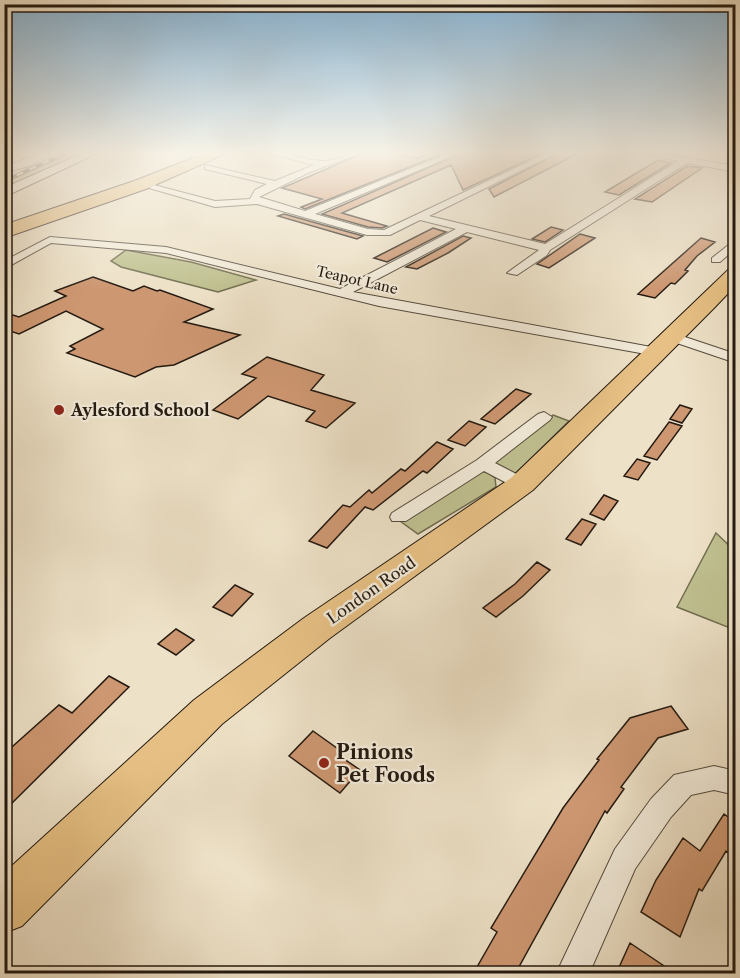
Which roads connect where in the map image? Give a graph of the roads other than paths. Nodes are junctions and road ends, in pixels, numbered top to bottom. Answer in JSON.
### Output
{"nodes":[{"id":1,"x":76,"y":198,"type":"edge"},
{"id":2,"x":103,"y":198,"type":"edge"},
{"id":3,"x":189,"y":198,"type":"edge"},
{"id":4,"x":226,"y":198,"type":"edge"},
{"id":5,"x":254,"y":198,"type":"edge"},
{"id":6,"x":347,"y":198,"type":"edge"},
{"id":7,"x":459,"y":198,"type":"edge"},
{"id":8,"x":627,"y":198,"type":"edge"},
{"id":9,"x":257,"y":201,"type":"junction"},
{"id":10,"x":209,"y":203,"type":"junction"},
{"id":11,"x":305,"y":215,"type":"junction"},
{"id":12,"x":418,"y":217,"type":"junction"},
{"id":13,"x":4,"y":222,"type":"edge"},
{"id":14,"x":464,"y":229,"type":"junction"},
{"id":15,"x":4,"y":232,"type":"edge"},
{"id":16,"x":735,"y":243,"type":"edge"},
{"id":17,"x":546,"y":248,"type":"junction"},
{"id":18,"x":716,"y":260,"type":"dead end"},
{"id":19,"x":4,"y":266,"type":"edge"},
{"id":20,"x":513,"y":273,"type":"dead end"},
{"id":21,"x":735,"y":273,"type":"edge"},
{"id":22,"x":342,"y":293,"type":"junction"},
{"id":23,"x":673,"y":337,"type":"junction"},
{"id":24,"x":657,"y":352,"type":"junction"},
{"id":25,"x":735,"y":359,"type":"edge"},
{"id":26,"x":544,"y":417,"type":"dead end"},
{"id":27,"x":483,"y":464,"type":"junction"},
{"id":28,"x":522,"y":484,"type":"junction"},
{"id":29,"x":399,"y":517,"type":"dead end"},
{"id":30,"x":735,"y":783,"type":"edge"},
{"id":31,"x":4,"y":908,"type":"edge"},
{"id":32,"x":572,"y":974,"type":"edge"}],
"edges":[{"from":1,"to":13,"type":"highway"},
{"from":2,"to":15,"type":"highway"},
{"from":3,"to":10,"type":"street"},
{"from":4,"to":10,"type":"street"},
{"from":5,"to":9,"type":"street"},
{"from":6,"to":11,"type":"street"},
{"from":7,"to":12,"type":"street"},
{"from":8,"to":17,"type":"street"},
{"from":9,"to":10,"type":"street"},
{"from":9,"to":11,"type":"street"},
{"from":11,"to":12,"type":"street"},
{"from":12,"to":14,"type":"street"},
{"from":14,"to":17,"type":"street"},
{"from":14,"to":22,"type":"street"},
{"from":16,"to":18,"type":"street"},
{"from":17,"to":20,"type":"street"},
{"from":19,"to":22,"type":"street","name":"Teapot Lane"},
{"from":21,"to":23,"type":"main road","name":"London Road"},
{"from":22,"to":24,"type":"street","name":"Teapot Lane"},
{"from":23,"to":24,"type":"main road","name":"London Road"},
{"from":23,"to":25,"type":"street"},
{"from":24,"to":28,"type":"main road","name":"London Road"},
{"from":26,"to":27,"type":"street"},
{"from":27,"to":28,"type":"street"},
{"from":27,"to":29,"type":"street"},
{"from":28,"to":31,"type":"main road","name":"London Road"},
{"from":30,"to":32,"type":"street"}]}
